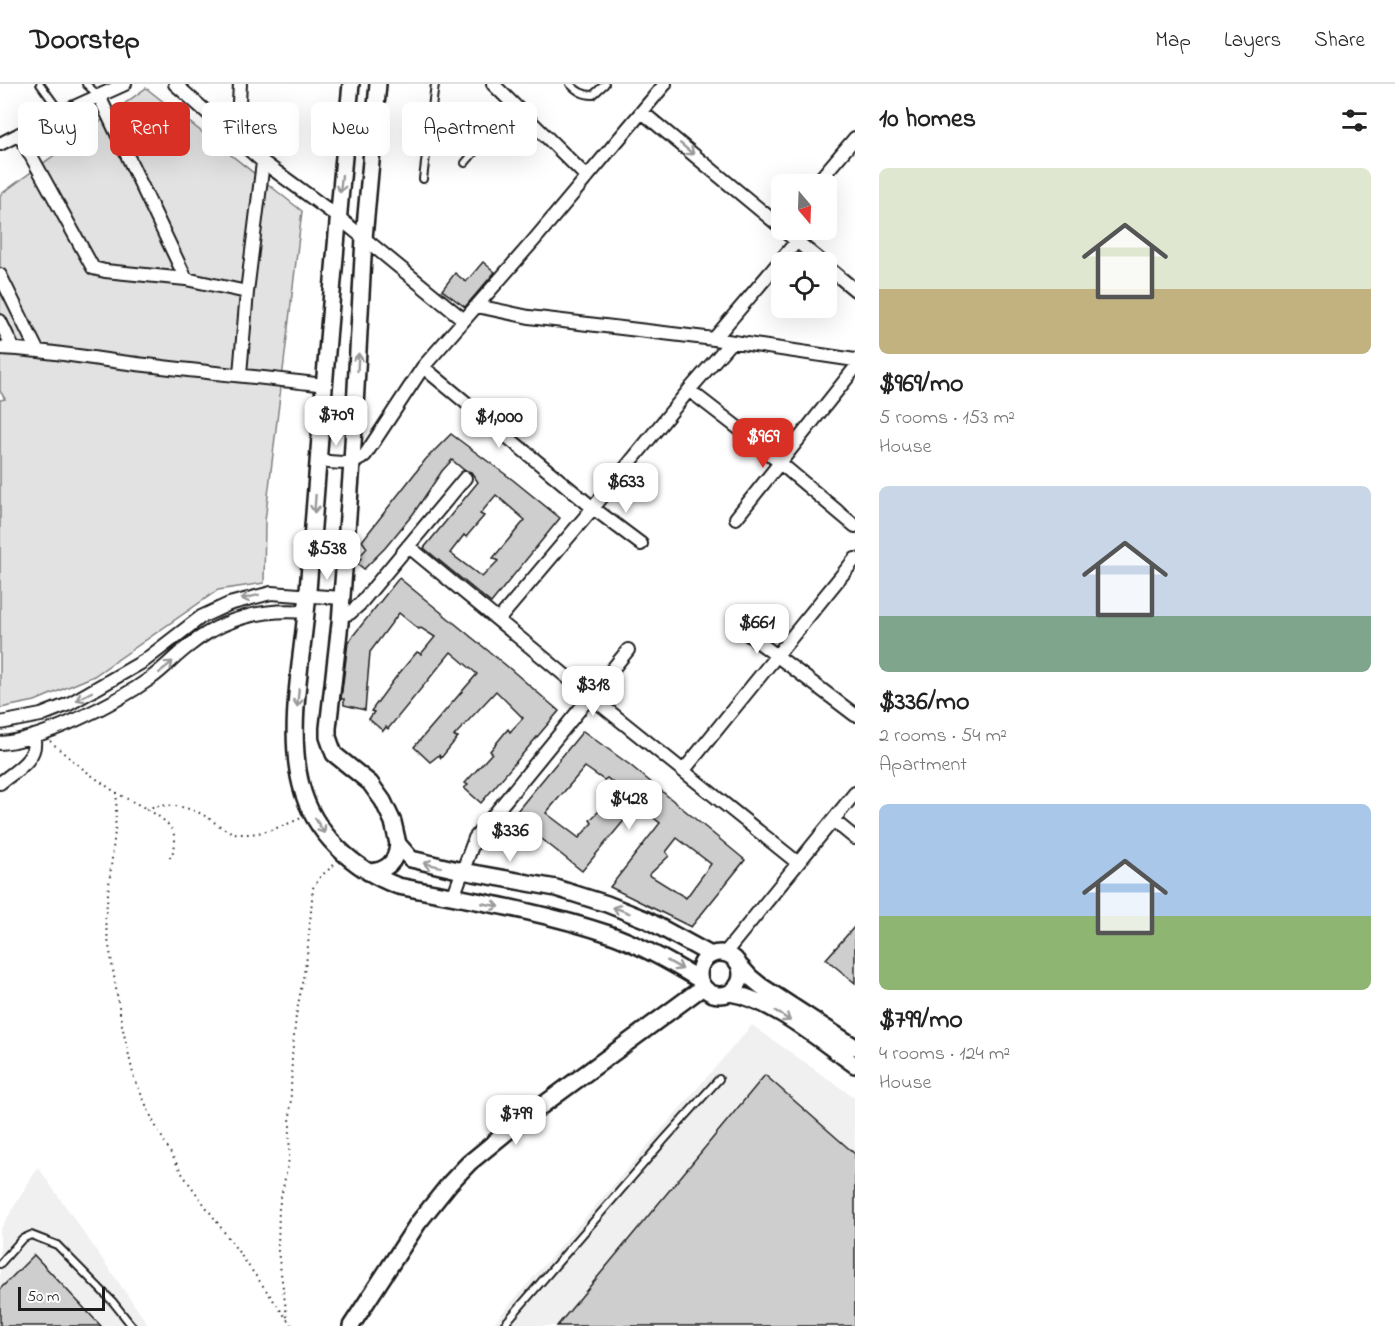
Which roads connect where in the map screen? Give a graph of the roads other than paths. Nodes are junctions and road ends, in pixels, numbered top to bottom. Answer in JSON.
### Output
{"nodes":[{"id":1,"x":40,"y":84,"type":"edge"},
{"id":2,"x":86,"y":84,"type":"edge"},
{"id":3,"x":125,"y":84,"type":"edge"},
{"id":4,"x":175,"y":84,"type":"edge"},
{"id":5,"x":240,"y":84,"type":"edge"},
{"id":6,"x":351,"y":84,"type":"edge"},
{"id":7,"x":378,"y":84,"type":"edge"},
{"id":8,"x":435,"y":84,"type":"edge"},
{"id":9,"x":493,"y":84,"type":"edge"},
{"id":10,"x":570,"y":84,"type":"edge"},
{"id":11,"x":605,"y":84,"type":"edge"},
{"id":12,"x":665,"y":84,"type":"edge"},
{"id":13,"x":99,"y":96,"type":"junction"},
{"id":14,"x":53,"y":102,"type":"edge"},
{"id":15,"x":86,"y":102,"type":"edge"},
{"id":16,"x":239,"y":102,"type":"edge"},
{"id":17,"x":511,"y":102,"type":"edge"},
{"id":18,"x":202,"y":108,"type":"edge"},
{"id":19,"x":642,"y":112,"type":"junction"},
{"id":20,"x":537,"y":128,"type":"edge"},
{"id":21,"x":18,"y":135,"type":"edge"},
{"id":22,"x":855,"y":138,"type":"edge"},
{"id":23,"x":0,"y":144,"type":"edge"},
{"id":24,"x":31,"y":156,"type":"edge"},
{"id":25,"x":256,"y":156,"type":"edge"},
{"id":26,"x":471,"y":156,"type":"edge"},
{"id":27,"x":263,"y":162,"type":"junction"},
{"id":28,"x":465,"y":163,"type":"dead end"},
{"id":29,"x":824,"y":174,"type":"edge"},
{"id":30,"x":587,"y":177,"type":"junction"},
{"id":31,"x":423,"y":178,"type":"dead end"},
{"id":32,"x":338,"y":217,"type":"junction"},
{"id":33,"x":771,"y":219,"type":"edge"},
{"id":34,"x":364,"y":238,"type":"junction"},
{"id":35,"x":797,"y":241,"type":"joint"},
{"id":36,"x":810,"y":252,"type":"edge"},
{"id":37,"x":0,"y":275,"type":"edge"},
{"id":38,"x":837,"y":275,"type":"edge"},
{"id":39,"x":186,"y":279,"type":"junction"},
{"id":40,"x":855,"y":290,"type":"edge"},
{"id":41,"x":247,"y":292,"type":"junction"},
{"id":42,"x":477,"y":306,"type":"junction"},
{"id":43,"x":464,"y":320,"type":"junction"},
{"id":44,"x":0,"y":321,"type":"edge"},
{"id":45,"x":714,"y":339,"type":"junction"},
{"id":46,"x":731,"y":342,"type":"junction"},
{"id":47,"x":6,"y":348,"type":"edge"},
{"id":48,"x":37,"y":350,"type":"junction"},
{"id":49,"x":855,"y":360,"type":"edge"},
{"id":50,"x":423,"y":366,"type":"junction"},
{"id":51,"x":855,"y":368,"type":"edge"},
{"id":52,"x":240,"y":374,"type":"junction"},
{"id":53,"x":324,"y":385,"type":"junction"},
{"id":54,"x":688,"y":390,"type":"junction"},
{"id":55,"x":318,"y":461,"type":"junction"},
{"id":56,"x":352,"y":463,"type":"junction"},
{"id":57,"x":780,"y":464,"type":"junction"},
{"id":58,"x":465,"y":478,"type":"dead end"},
{"id":59,"x":593,"y":508,"type":"junction"},
{"id":60,"x":736,"y":518,"type":"dead end"},
{"id":61,"x":855,"y":526,"type":"edge"},
{"id":62,"x":641,"y":544,"type":"dead end"},
{"id":63,"x":408,"y":546,"type":"junction"},
{"id":64,"x":855,"y":559,"type":"edge"},
{"id":65,"x":308,"y":594,"type":"junction"},
{"id":66,"x":342,"y":598,"type":"junction"},
{"id":67,"x":307,"y":612,"type":"junction"},
{"id":68,"x":340,"y":616,"type":"junction"},
{"id":69,"x":499,"y":619,"type":"junction"},
{"id":70,"x":744,"y":631,"type":"dead end"},
{"id":71,"x":628,"y":651,"type":"dead end"},
{"id":72,"x":776,"y":656,"type":"junction"},
{"id":73,"x":590,"y":696,"type":"junction"},
{"id":74,"x":855,"y":715,"type":"edge"},
{"id":75,"x":0,"y":723,"type":"edge"},
{"id":76,"x":37,"y":735,"type":"junction"},
{"id":77,"x":0,"y":743,"type":"edge"},
{"id":78,"x":684,"y":770,"type":"junction"},
{"id":79,"x":0,"y":783,"type":"edge"},
{"id":80,"x":855,"y":793,"type":"edge"},
{"id":81,"x":833,"y":820,"type":"junction"},
{"id":82,"x":855,"y":838,"type":"edge"},
{"id":83,"x":398,"y":844,"type":"junction"},
{"id":84,"x":798,"y":863,"type":"junction"},
{"id":85,"x":368,"y":872,"type":"junction"},
{"id":86,"x":462,"y":872,"type":"junction"},
{"id":87,"x":453,"y":897,"type":"junction"},
{"id":88,"x":718,"y":954,"type":"junction"},
{"id":89,"x":741,"y":967,"type":"junction"},
{"id":90,"x":702,"y":983,"type":"junction"},
{"id":91,"x":730,"y":993,"type":"junction"},
{"id":92,"x":855,"y":1047,"type":"edge"},
{"id":93,"x":855,"y":1065,"type":"edge"},
{"id":94,"x":719,"y":1079,"type":"dead end"},
{"id":95,"x":0,"y":1264,"type":"edge"},
{"id":96,"x":132,"y":1326,"type":"edge"},
{"id":97,"x":351,"y":1326,"type":"edge"},
{"id":98,"x":503,"y":1326,"type":"edge"}],
"edges":[{"from":1,"to":14,"type":"lane"},
{"from":2,"to":13,"type":"lane"},
{"from":3,"to":13,"type":"street"},
{"from":4,"to":18,"type":"street"},
{"from":5,"to":16,"type":"street"},
{"from":6,"to":32,"type":"street","one_way":true},
{"from":7,"to":34,"type":"street"},
{"from":8,"to":31,"type":"lane"},
{"from":9,"to":17,"type":"street"},
{"from":10,"to":11,"type":"lane"},
{"from":12,"to":19,"type":"street"},
{"from":13,"to":15,"type":"street"},
{"from":13,"to":39,"type":"street"},
{"from":19,"to":30,"type":"street"},
{"from":19,"to":33,"type":"street","one_way":true},
{"from":20,"to":30,"type":"street"},
{"from":21,"to":23,"type":"street"},
{"from":22,"to":29,"type":"street"},
{"from":24,"to":39,"type":"street"},
{"from":25,"to":27,"type":"street"},
{"from":26,"to":28,"type":"lane"},
{"from":27,"to":32,"type":"street"},
{"from":27,"to":41,"type":"street"},
{"from":30,"to":42,"type":"street"},
{"from":32,"to":34,"type":"street"},
{"from":32,"to":53,"type":"street"},
{"from":34,"to":43,"type":"street"},
{"from":56,"to":34,"type":"street","one_way":true},
{"from":35,"to":36,"type":"street"},
{"from":35,"to":45,"type":"street"},
{"from":37,"to":48,"type":"street"},
{"from":38,"to":40,"type":"street"},
{"from":39,"to":41,"type":"street"},
{"from":41,"to":52,"type":"street"},
{"from":42,"to":43,"type":"street"},
{"from":42,"to":45,"type":"street"},
{"from":43,"to":50,"type":"street"},
{"from":44,"to":47,"type":"street"},
{"from":45,"to":46,"type":"street"},
{"from":46,"to":49,"type":"street"},
{"from":46,"to":54,"type":"street"},
{"from":47,"to":48,"type":"street"},
{"from":48,"to":52,"type":"street"},
{"from":50,"to":56,"type":"street"},
{"from":50,"to":59,"type":"street"},
{"from":51,"to":57,"type":"street"},
{"from":52,"to":53,"type":"street"},
{"from":53,"to":55,"type":"street"},
{"from":54,"to":57,"type":"street"},
{"from":54,"to":59,"type":"street"},
{"from":55,"to":56,"type":"street"},
{"from":55,"to":65,"type":"street","one_way":true},
{"from":56,"to":66,"type":"street"},
{"from":57,"to":60,"type":"street"},
{"from":57,"to":61,"type":"street"},
{"from":58,"to":63,"type":"street"},
{"from":59,"to":62,"type":"street"},
{"from":59,"to":69,"type":"street"},
{"from":63,"to":68,"type":"street"},
{"from":63,"to":69,"type":"street"},
{"from":64,"to":72,"type":"street"},
{"from":65,"to":66,"type":"street"},
{"from":65,"to":67,"type":"street"},
{"from":65,"to":75,"type":"street","one_way":true},
{"from":66,"to":68,"type":"street"},
{"from":76,"to":67,"type":"street","one_way":true},
{"from":67,"to":85,"type":"street","one_way":true},
{"from":68,"to":83,"type":"street"},
{"from":69,"to":73,"type":"street"},
{"from":70,"to":72,"type":"street"},
{"from":71,"to":73,"type":"street"},
{"from":72,"to":74,"type":"street"},
{"from":72,"to":78,"type":"street"},
{"from":73,"to":78,"type":"street"},
{"from":73,"to":86,"type":"street"},
{"from":76,"to":77,"type":"street"},
{"from":76,"to":79,"type":"street"},
{"from":78,"to":84,"type":"street"},
{"from":80,"to":81,"type":"street"},
{"from":81,"to":82,"type":"street"},
{"from":81,"to":84,"type":"street"},
{"from":83,"to":85,"type":"street"},
{"from":86,"to":83,"type":"street","one_way":true},
{"from":84,"to":88,"type":"street"},
{"from":85,"to":87,"type":"street"},
{"from":86,"to":87,"type":"street"},
{"from":88,"to":86,"type":"street","one_way":true},
{"from":87,"to":90,"type":"street","one_way":true},
{"from":88,"to":89,"type":"street"},
{"from":88,"to":90,"type":"street"},
{"from":89,"to":91,"type":"street"},
{"from":89,"to":92,"type":"street"},
{"from":90,"to":91,"type":"street"},
{"from":90,"to":97,"type":"street"},
{"from":91,"to":93,"type":"street","one_way":true},
{"from":94,"to":98,"type":"lane"},
{"from":95,"to":96,"type":"lane"}]}
